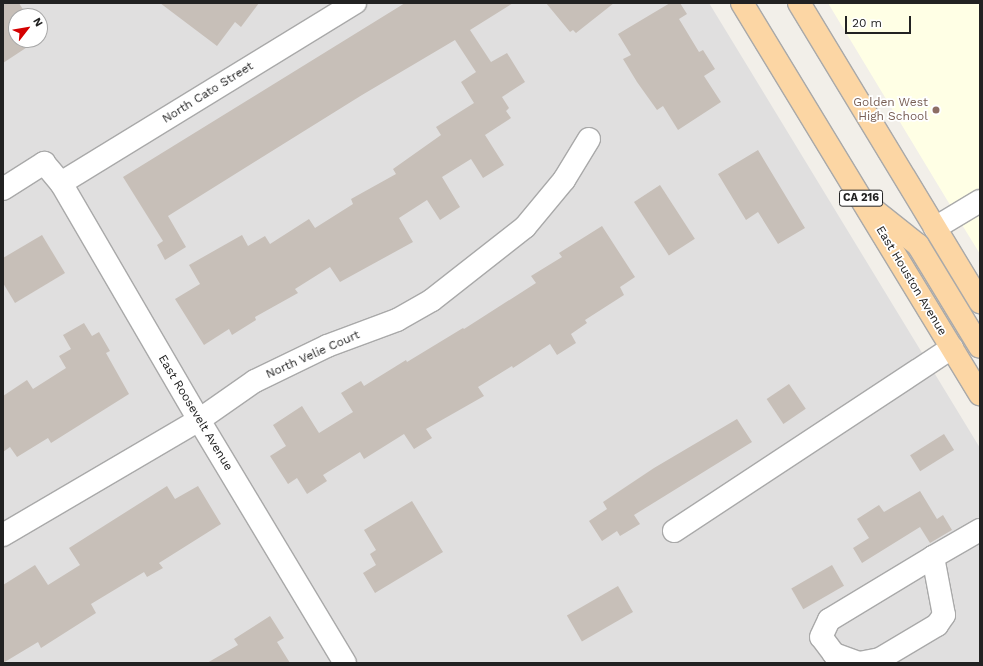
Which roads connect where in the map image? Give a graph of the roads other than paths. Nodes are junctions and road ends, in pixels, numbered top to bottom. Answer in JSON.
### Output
{"nodes":[{"id":1,"x":355,"y":3,"type":"edge"},
{"id":2,"x":742,"y":3,"type":"edge"},
{"id":3,"x":799,"y":3,"type":"edge"},
{"id":4,"x":589,"y":139,"type":"dead end"},
{"id":5,"x":61,"y":183,"type":"junction"},
{"id":6,"x":3,"y":189,"type":"edge"},
{"id":7,"x":980,"y":201,"type":"edge"},
{"id":8,"x":864,"y":202,"type":"junction"},
{"id":9,"x":935,"y":228,"type":"junction"},
{"id":10,"x":980,"y":302,"type":"edge"},
{"id":11,"x":980,"y":347,"type":"edge"},
{"id":12,"x":952,"y":348,"type":"junction"},
{"id":13,"x":980,"y":394,"type":"edge"},
{"id":14,"x":199,"y":420,"type":"junction"},
{"id":15,"x":980,"y":530,"type":"edge"},
{"id":16,"x":674,"y":531,"type":"dead end"},
{"id":17,"x":3,"y":535,"type":"edge"},
{"id":18,"x":933,"y":557,"type":"junction"},
{"id":19,"x":345,"y":663,"type":"edge"}],
"edges":[{"from":1,"to":5,"type":"street","name":"North Cato Street"},
{"from":2,"to":8,"type":"main road","name":"East Houston Avenue","number":"CA 216"},
{"from":3,"to":9,"type":"main road"},
{"from":4,"to":14,"type":"street","name":"North Velie Court"},
{"from":5,"to":6,"type":"street","name":"East Roosevelt Avenue"},
{"from":5,"to":14,"type":"street","name":"East Roosevelt Avenue"},
{"from":7,"to":9,"type":"street"},
{"from":8,"to":11,"type":"main road"},
{"from":8,"to":12,"type":"main road","name":"East Houston Avenue","number":"CA 216"},
{"from":9,"to":10,"type":"main road"},
{"from":12,"to":13,"type":"main road","name":"East Houston Avenue","number":"CA 216"},
{"from":12,"to":16,"type":"street"},
{"from":14,"to":17,"type":"street","name":"North Velie Court"},
{"from":14,"to":19,"type":"street","name":"East Roosevelt Avenue"},
{"from":15,"to":18,"type":"street"},
{"from":18,"to":18,"type":"street"}]}
